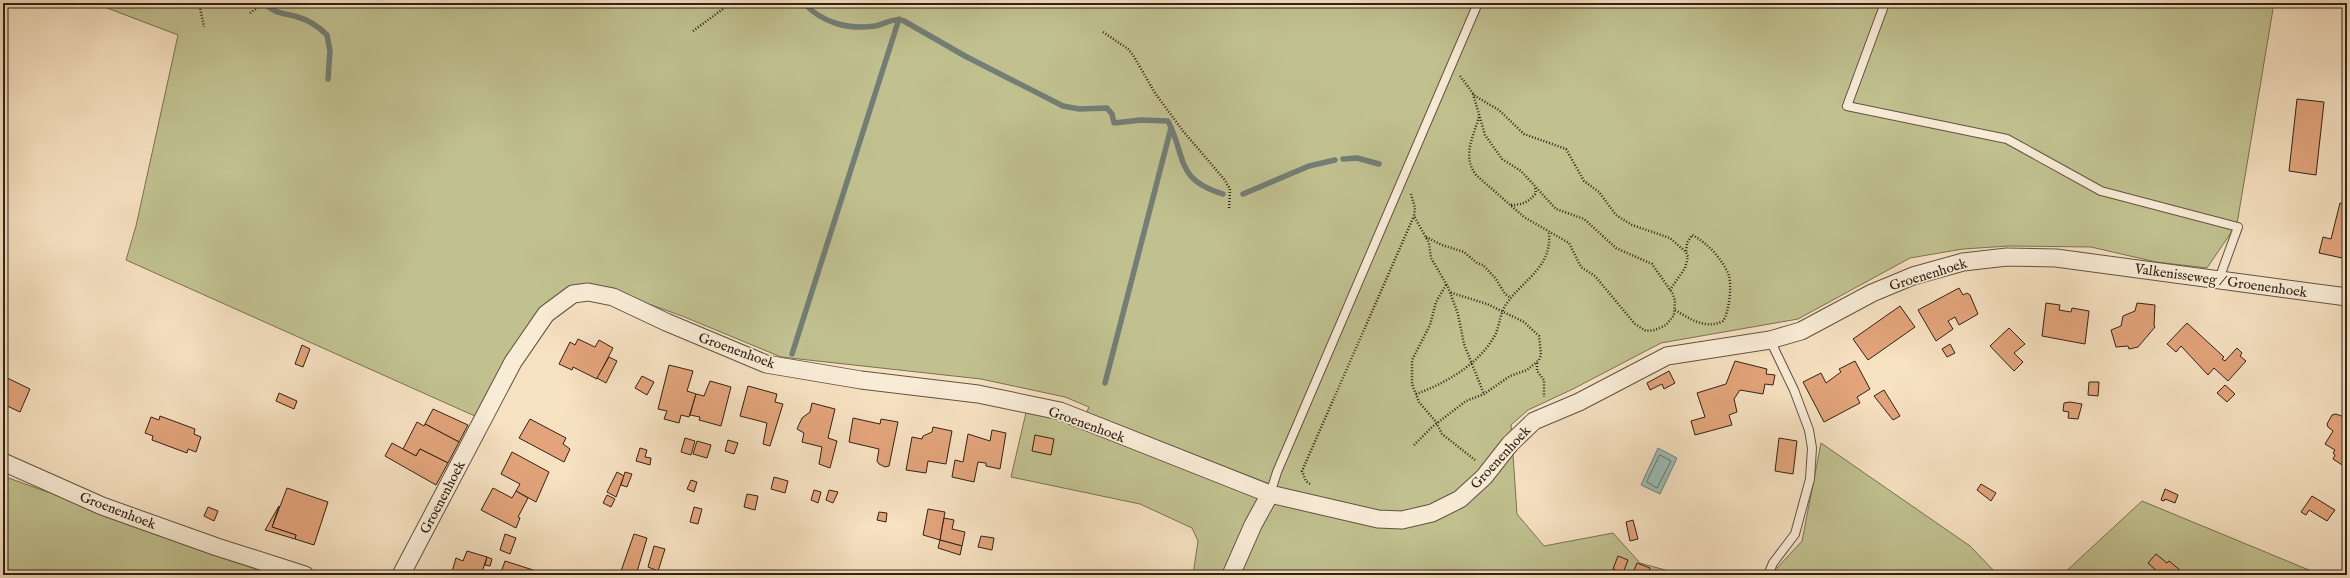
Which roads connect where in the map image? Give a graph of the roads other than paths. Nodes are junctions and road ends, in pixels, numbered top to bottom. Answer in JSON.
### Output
{"nodes":[{"id":1,"x":1478,"y":3,"type":"edge"},
{"id":2,"x":1885,"y":3,"type":"edge"},
{"id":3,"x":2097,"y":263,"type":"joint"},
{"id":4,"x":2220,"y":279,"type":"junction"},
{"id":5,"x":2346,"y":297,"type":"edge"},
{"id":6,"x":1770,"y":340,"type":"junction"},
{"id":7,"x":3,"y":462,"type":"edge"},
{"id":8,"x":1270,"y":494,"type":"junction"},
{"id":9,"x":305,"y":575,"type":"edge"},
{"id":10,"x":401,"y":575,"type":"edge"},
{"id":11,"x":1231,"y":575,"type":"edge"},
{"id":12,"x":1768,"y":575,"type":"edge"}],
"edges":[{"from":1,"to":8,"type":"lane"},
{"from":2,"to":4,"type":"lane"},
{"from":3,"to":4,"type":"street","name":"Valkenisseweg / Groenenhoek"},
{"from":3,"to":6,"type":"street","name":"Groenenhoek"},
{"from":4,"to":5,"type":"street","name":"Valkenisseweg / Groenenhoek"},
{"from":6,"to":8,"type":"street","name":"Groenenhoek"},
{"from":6,"to":12,"type":"lane"},
{"from":7,"to":9,"type":"street","name":"Groenenhoek"},
{"from":8,"to":10,"type":"street","name":"Groenenhoek"},
{"from":8,"to":11,"type":"street"}]}
